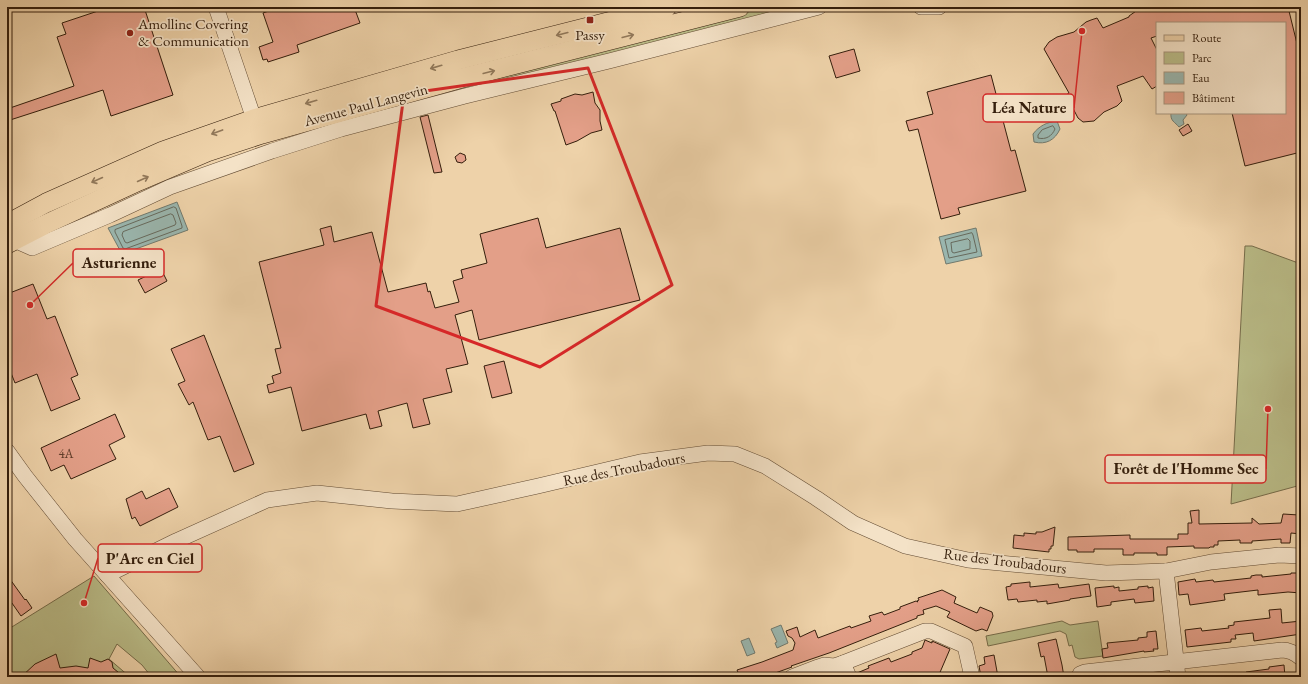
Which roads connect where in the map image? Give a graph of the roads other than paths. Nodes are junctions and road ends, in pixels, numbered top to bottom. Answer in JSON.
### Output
{"nodes":[{"id":1,"x":216,"y":7,"type":"edge"},
{"id":2,"x":667,"y":7,"type":"edge"},
{"id":3,"x":740,"y":7,"type":"edge"},
{"id":4,"x":818,"y":7,"type":"edge"},
{"id":5,"x":921,"y":7,"type":"edge"},
{"id":6,"x":939,"y":7,"type":"edge"},
{"id":7,"x":697,"y":12,"type":"edge"},
{"id":8,"x":462,"y":78,"type":"junction"},
{"id":9,"x":254,"y":119,"type":"junction"},
{"id":10,"x":9,"y":236,"type":"edge"},
{"id":11,"x":7,"y":451,"type":"edge"},
{"id":12,"x":1301,"y":556,"type":"edge"},
{"id":13,"x":1166,"y":571,"type":"junction"},
{"id":14,"x":107,"y":575,"type":"junction"},
{"id":15,"x":1301,"y":658,"type":"edge"},
{"id":16,"x":1176,"y":662,"type":"junction"},
{"id":17,"x":843,"y":663,"type":"junction"},
{"id":18,"x":1106,"y":673,"type":"edge"},
{"id":19,"x":198,"y":677,"type":"edge"},
{"id":20,"x":792,"y":677,"type":"edge"},
{"id":21,"x":849,"y":677,"type":"edge"},
{"id":22,"x":972,"y":677,"type":"edge"},
{"id":23,"x":1079,"y":677,"type":"edge"},
{"id":24,"x":1178,"y":677,"type":"edge"}],
"edges":[{"from":1,"to":9,"type":"street"},
{"from":2,"to":8,"type":"main road","name":"Avenue Paul Langevin","one_way":true},
{"from":3,"to":7,"type":"main road","name":"Avenue Paul Langevin"},
{"from":4,"to":8,"type":"street"},
{"from":5,"to":6,"type":"street"},
{"from":8,"to":7,"type":"main road","name":"Avenue Paul Langevin","one_way":true},
{"from":8,"to":9,"type":"main road","name":"Avenue Paul Langevin","one_way":true},
{"from":10,"to":8,"type":"main road","name":"Avenue Paul Langevin","one_way":true},
{"from":8,"to":10,"type":"street"},
{"from":9,"to":10,"type":"main road","name":"Avenue Paul Langevin","one_way":true},
{"from":11,"to":14,"type":"street"},
{"from":12,"to":13,"type":"street","name":"Rue des Troubadours"},
{"from":13,"to":14,"type":"street","name":"Rue des Troubadours"},
{"from":13,"to":16,"type":"street"},
{"from":14,"to":19,"type":"street"},
{"from":15,"to":16,"type":"street"},
{"from":16,"to":18,"type":"street"},
{"from":16,"to":24,"type":"street"},
{"from":17,"to":20,"type":"street"},
{"from":17,"to":21,"type":"street"},
{"from":17,"to":22,"type":"street"},
{"from":18,"to":23,"type":"street"}]}
